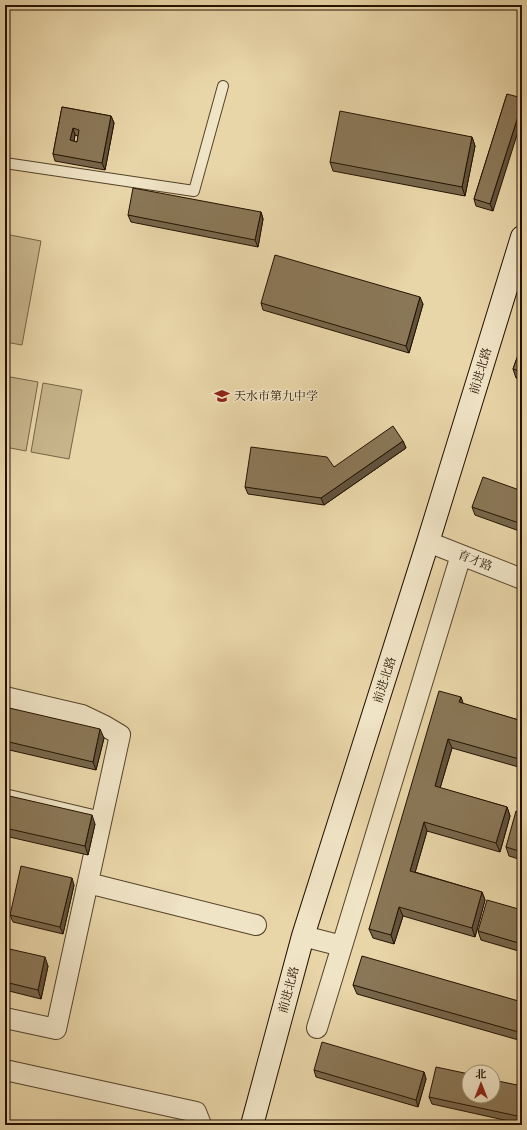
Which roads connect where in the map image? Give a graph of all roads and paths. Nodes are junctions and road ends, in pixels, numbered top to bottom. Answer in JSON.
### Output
{"nodes":[{"id":1,"x":222,"y":86,"type":"dead end"},
{"id":2,"x":5,"y":163,"type":"edge"},
{"id":3,"x":522,"y":237,"type":"edge"},
{"id":4,"x":428,"y":542,"type":"junction"},
{"id":5,"x":461,"y":555,"type":"junction"},
{"id":6,"x":522,"y":578,"type":"edge"},
{"id":7,"x":5,"y":697,"type":"edge"},
{"id":8,"x":5,"y":794,"type":"edge"},
{"id":9,"x":102,"y":817,"type":"junction"},
{"id":10,"x":88,"y":883,"type":"junction"},
{"id":11,"x":256,"y":925,"type":"dead end"},
{"id":12,"x":303,"y":936,"type":"junction"},
{"id":13,"x":342,"y":946,"type":"junction"},
{"id":14,"x":5,"y":1018,"type":"edge"},
{"id":15,"x":317,"y":1028,"type":"dead end"},
{"id":16,"x":5,"y":1070,"type":"edge"},
{"id":17,"x":199,"y":1125,"type":"edge"},
{"id":18,"x":252,"y":1125,"type":"edge"}],
"edges":[{"from":1,"to":2,"type":"lane"},
{"from":3,"to":4,"type":"main road","name":"前进北路"},
{"from":4,"to":5,"type":"street","name":"育才路"},
{"from":4,"to":12,"type":"main road","name":"前进北路"},
{"from":5,"to":6,"type":"street","name":"育才路"},
{"from":5,"to":13,"type":"street"},
{"from":7,"to":9,"type":"street"},
{"from":8,"to":9,"type":"lane"},
{"from":9,"to":10,"type":"street"},
{"from":10,"to":11,"type":"street"},
{"from":10,"to":14,"type":"street"},
{"from":12,"to":13,"type":"street"},
{"from":12,"to":18,"type":"main road","name":"前进北路"},
{"from":13,"to":15,"type":"street"},
{"from":16,"to":17,"type":"street"}]}
